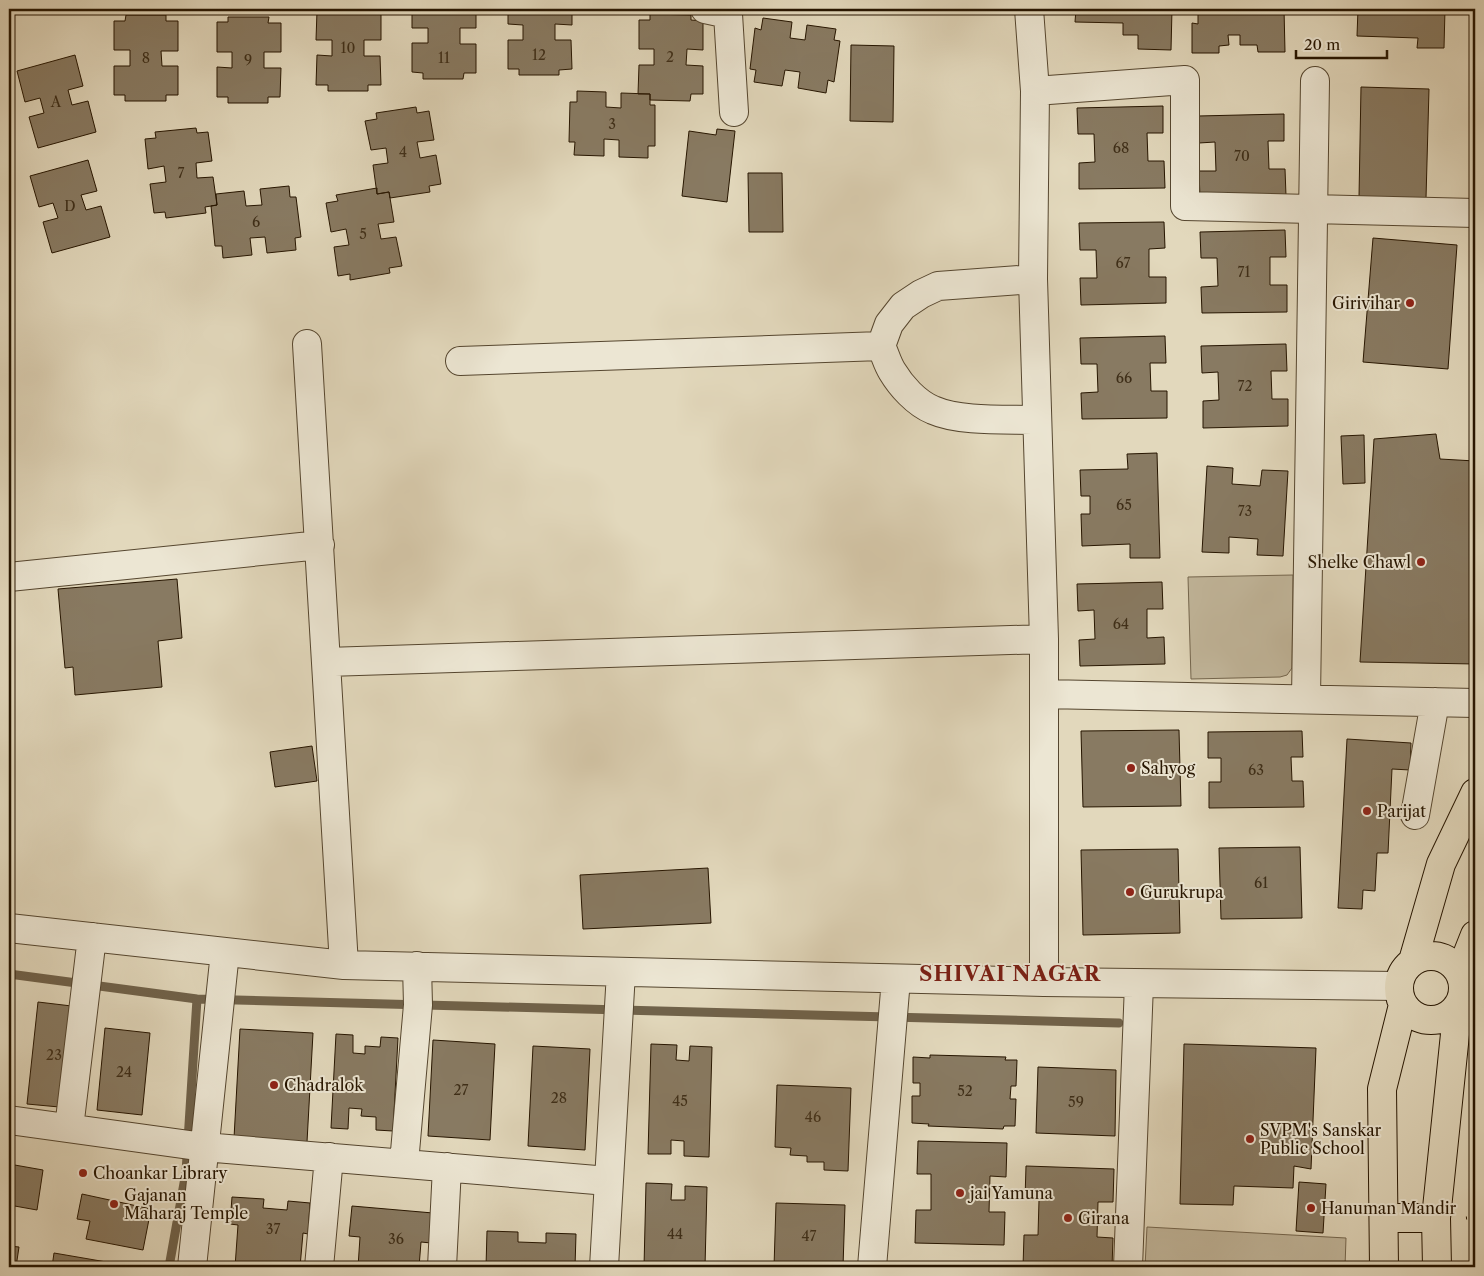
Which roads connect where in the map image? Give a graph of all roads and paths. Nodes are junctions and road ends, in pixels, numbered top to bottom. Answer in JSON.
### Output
{"nodes":[{"id":1,"x":705,"y":9,"type":"edge"},
{"id":2,"x":1029,"y":9,"type":"edge"},
{"id":3,"x":1315,"y":81,"type":"dead end"},
{"id":4,"x":1035,"y":90,"type":"junction"},
{"id":5,"x":734,"y":112,"type":"dead end"},
{"id":6,"x":1313,"y":210,"type":"junction"},
{"id":7,"x":1475,"y":213,"type":"edge"},
{"id":8,"x":1032,"y":279,"type":"junction"},
{"id":9,"x":308,"y":344,"type":"dead end"},
{"id":10,"x":881,"y":346,"type":"junction"},
{"id":11,"x":460,"y":361,"type":"dead end"},
{"id":12,"x":1036,"y":420,"type":"junction"},
{"id":13,"x":320,"y":545,"type":"junction"},
{"id":14,"x":9,"y":577,"type":"edge"},
{"id":15,"x":1044,"y":639,"type":"junction"},
{"id":16,"x":327,"y":662,"type":"junction"},
{"id":17,"x":1044,"y":694,"type":"junction"},
{"id":18,"x":1306,"y":699,"type":"junction"},
{"id":19,"x":1435,"y":702,"type":"junction"},
{"id":20,"x":1475,"y":702,"type":"edge"},
{"id":21,"x":1475,"y":793,"type":"edge"},
{"id":22,"x":1415,"y":815,"type":"dead end"},
{"id":23,"x":9,"y":928,"type":"edge"},
{"id":24,"x":1475,"y":935,"type":"edge"},
{"id":25,"x":92,"y":937,"type":"junction"},
{"id":26,"x":225,"y":952,"type":"junction"},
{"id":27,"x":1413,"y":961,"type":"junction"},
{"id":28,"x":344,"y":965,"type":"junction"},
{"id":29,"x":417,"y":966,"type":"junction"},
{"id":30,"x":621,"y":972,"type":"junction"},
{"id":31,"x":1460,"y":973,"type":"junction"},
{"id":32,"x":896,"y":979,"type":"junction"},
{"id":33,"x":1044,"y":982,"type":"junction"},
{"id":34,"x":1139,"y":984,"type":"junction"},
{"id":35,"x":1401,"y":995,"type":"junction"},
{"id":36,"x":1458,"y":1005,"type":"junction"},
{"id":37,"x":9,"y":1120,"type":"edge"},
{"id":38,"x":68,"y":1128,"type":"junction"},
{"id":39,"x":204,"y":1146,"type":"junction"},
{"id":40,"x":330,"y":1157,"type":"junction"},
{"id":41,"x":404,"y":1163,"type":"junction"},
{"id":42,"x":447,"y":1167,"type":"junction"},
{"id":43,"x":608,"y":1181,"type":"junction"},
{"id":44,"x":1384,"y":1218,"type":"junction"},
{"id":45,"x":1436,"y":1218,"type":"junction"},
{"id":46,"x":192,"y":1267,"type":"edge"},
{"id":47,"x":319,"y":1267,"type":"edge"},
{"id":48,"x":442,"y":1267,"type":"edge"},
{"id":49,"x":604,"y":1267,"type":"edge"},
{"id":50,"x":872,"y":1267,"type":"edge"},
{"id":51,"x":1128,"y":1267,"type":"edge"},
{"id":52,"x":1384,"y":1267,"type":"edge"},
{"id":53,"x":1437,"y":1267,"type":"edge"}],
"edges":[{"from":1,"to":5,"type":"street"},
{"from":2,"to":4,"type":"street"},
{"from":3,"to":6,"type":"street"},
{"from":4,"to":6,"type":"street"},
{"from":4,"to":8,"type":"street"},
{"from":6,"to":7,"type":"street"},
{"from":6,"to":18,"type":"street"},
{"from":8,"to":10,"type":"street"},
{"from":8,"to":12,"type":"street"},
{"from":9,"to":13,"type":"street"},
{"from":10,"to":11,"type":"street"},
{"from":10,"to":12,"type":"street"},
{"from":12,"to":15,"type":"street"},
{"from":13,"to":14,"type":"street"},
{"from":13,"to":16,"type":"street"},
{"from":15,"to":16,"type":"street"},
{"from":15,"to":17,"type":"street"},
{"from":16,"to":28,"type":"street"},
{"from":17,"to":18,"type":"street"},
{"from":17,"to":33,"type":"street"},
{"from":18,"to":19,"type":"street"},
{"from":19,"to":20,"type":"street"},
{"from":19,"to":22,"type":"street"},
{"from":21,"to":27,"type":"main road"},
{"from":23,"to":25,"type":"street"},
{"from":24,"to":31,"type":"main road"},
{"from":25,"to":26,"type":"street"},
{"from":25,"to":38,"type":"street"},
{"from":26,"to":28,"type":"street"},
{"from":26,"to":39,"type":"street"},
{"from":27,"to":31,"type":"main road"},
{"from":27,"to":35,"type":"main road"},
{"from":28,"to":29,"type":"street"},
{"from":29,"to":30,"type":"street"},
{"from":29,"to":41,"type":"street"},
{"from":30,"to":32,"type":"street"},
{"from":30,"to":43,"type":"street"},
{"from":31,"to":36,"type":"main road"},
{"from":32,"to":33,"type":"street"},
{"from":32,"to":50,"type":"street"},
{"from":33,"to":34,"type":"street"},
{"from":34,"to":35,"type":"street"},
{"from":34,"to":51,"type":"street"},
{"from":35,"to":36,"type":"main road"},
{"from":35,"to":44,"type":"main road"},
{"from":36,"to":45,"type":"main road"},
{"from":37,"to":38,"type":"street"},
{"from":38,"to":39,"type":"street"},
{"from":39,"to":40,"type":"street"},
{"from":39,"to":46,"type":"street"},
{"from":40,"to":41,"type":"street"},
{"from":40,"to":47,"type":"street"},
{"from":41,"to":42,"type":"street"},
{"from":42,"to":43,"type":"street"},
{"from":42,"to":48,"type":"street"},
{"from":43,"to":49,"type":"street"},
{"from":44,"to":45,"type":"main road"},
{"from":44,"to":52,"type":"main road"},
{"from":45,"to":53,"type":"main road"}]}
